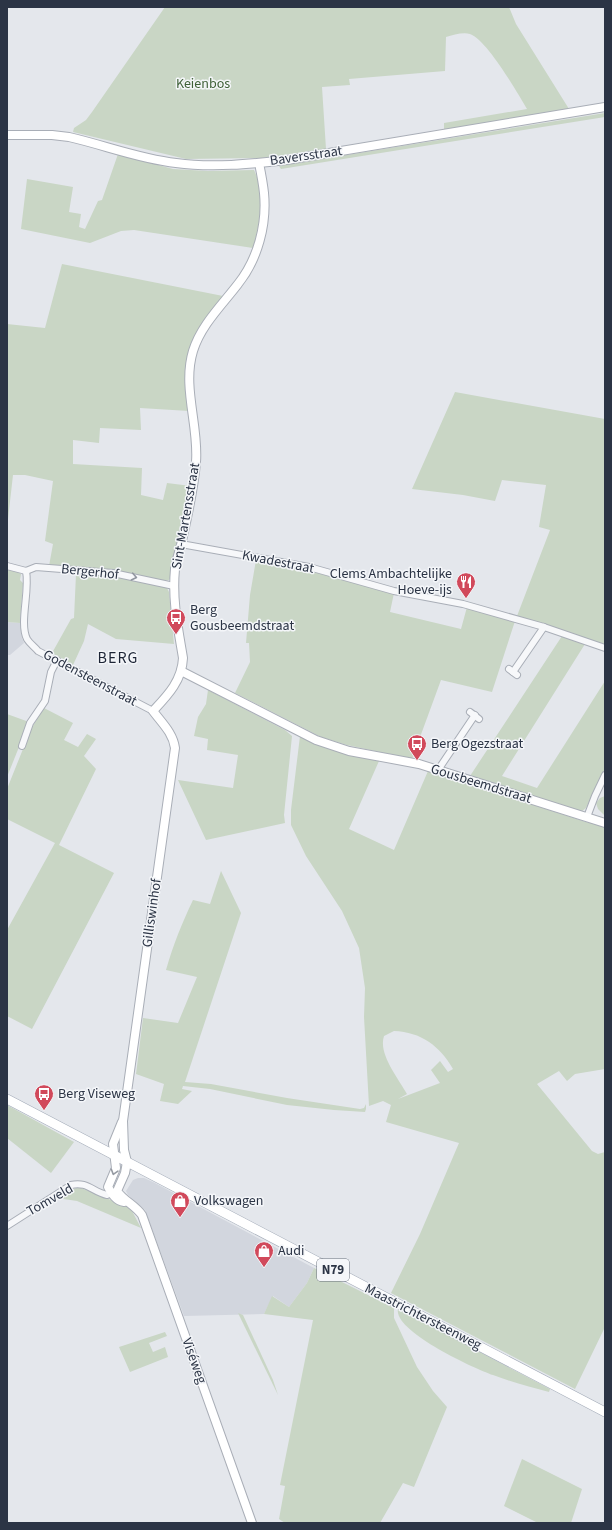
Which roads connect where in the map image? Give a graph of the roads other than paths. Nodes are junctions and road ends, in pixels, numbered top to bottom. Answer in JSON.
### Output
{"nodes":[{"id":1,"x":605,"y":107,"type":"edge"},
{"id":2,"x":7,"y":135,"type":"edge"},
{"id":3,"x":259,"y":163,"type":"junction"},
{"id":4,"x":181,"y":544,"type":"junction"},
{"id":5,"x":7,"y":566,"type":"edge"},
{"id":6,"x":26,"y":571,"type":"junction"},
{"id":7,"x":174,"y":586,"type":"junction"},
{"id":8,"x":544,"y":627,"type":"junction"},
{"id":9,"x":605,"y":648,"type":"edge"},
{"id":10,"x":56,"y":660,"type":"junction"},
{"id":11,"x":181,"y":671,"type":"junction"},
{"id":12,"x":513,"y":672,"type":"dead end"},
{"id":13,"x":152,"y":711,"type":"junction"},
{"id":14,"x":475,"y":715,"type":"dead end"},
{"id":15,"x":22,"y":746,"type":"dead end"},
{"id":16,"x":438,"y":770,"type":"junction"},
{"id":17,"x":605,"y":775,"type":"edge"},
{"id":18,"x":587,"y":817,"type":"junction"},
{"id":19,"x":605,"y":823,"type":"edge"},
{"id":20,"x":7,"y":1099,"type":"edge"},
{"id":21,"x":123,"y":1121,"type":"junction"},
{"id":22,"x":115,"y":1156,"type":"junction"},
{"id":23,"x":127,"y":1162,"type":"junction"},
{"id":24,"x":112,"y":1191,"type":"junction"},
{"id":25,"x":7,"y":1226,"type":"edge"},
{"id":26,"x":605,"y":1412,"type":"edge"},
{"id":27,"x":252,"y":1523,"type":"edge"}],
"edges":[{"from":1,"to":3,"type":"street","name":"Baversstraat"},
{"from":2,"to":3,"type":"street","name":"Baversstraat"},
{"from":3,"to":4,"type":"street","name":"Sint-Martensstraat"},
{"from":4,"to":7,"type":"street","name":"Sint-Martensstraat"},
{"from":4,"to":8,"type":"street","name":"Kwadestraat"},
{"from":5,"to":6,"type":"street","name":"Bergerhof"},
{"from":6,"to":7,"type":"street","name":"Bergerhof","one_way":true},
{"from":6,"to":10,"type":"street","name":"Godensteenstraat"},
{"from":7,"to":11,"type":"street","name":"Sint-Martensstraat"},
{"from":8,"to":9,"type":"street","name":"Kwadestraat"},
{"from":8,"to":12,"type":"street"},
{"from":10,"to":13,"type":"street","name":"Godensteenstraat"},
{"from":10,"to":15,"type":"street"},
{"from":11,"to":13,"type":"street","name":"Sint-Martensstraat"},
{"from":11,"to":16,"type":"street","name":"Gousbeemdstraat"},
{"from":13,"to":21,"type":"street","name":"Gilliswinhof"},
{"from":14,"to":16,"type":"street"},
{"from":16,"to":18,"type":"street","name":"Gousbeemdstraat"},
{"from":17,"to":18,"type":"street"},
{"from":18,"to":19,"type":"street","name":"Gousbeemdstraat"},
{"from":20,"to":22,"type":"main road","name":"Maastrichtersteenweg","number":"N79"},
{"from":21,"to":22,"type":"street","name":"Gilliswinhof"},
{"from":21,"to":23,"type":"street","name":"Gilliswinhof"},
{"from":22,"to":23,"type":"main road","name":"Maastrichtersteenweg","number":"N79"},
{"from":22,"to":24,"type":"street","name":"Gilliswinhof","one_way":true},
{"from":23,"to":24,"type":"street","name":"Gilliswinhof"},
{"from":23,"to":26,"type":"main road","name":"Maastrichtersteenweg","number":"N79"},
{"from":24,"to":25,"type":"street","name":"Tomveld"},
{"from":24,"to":27,"type":"street","name":"Viséweg"}]}
